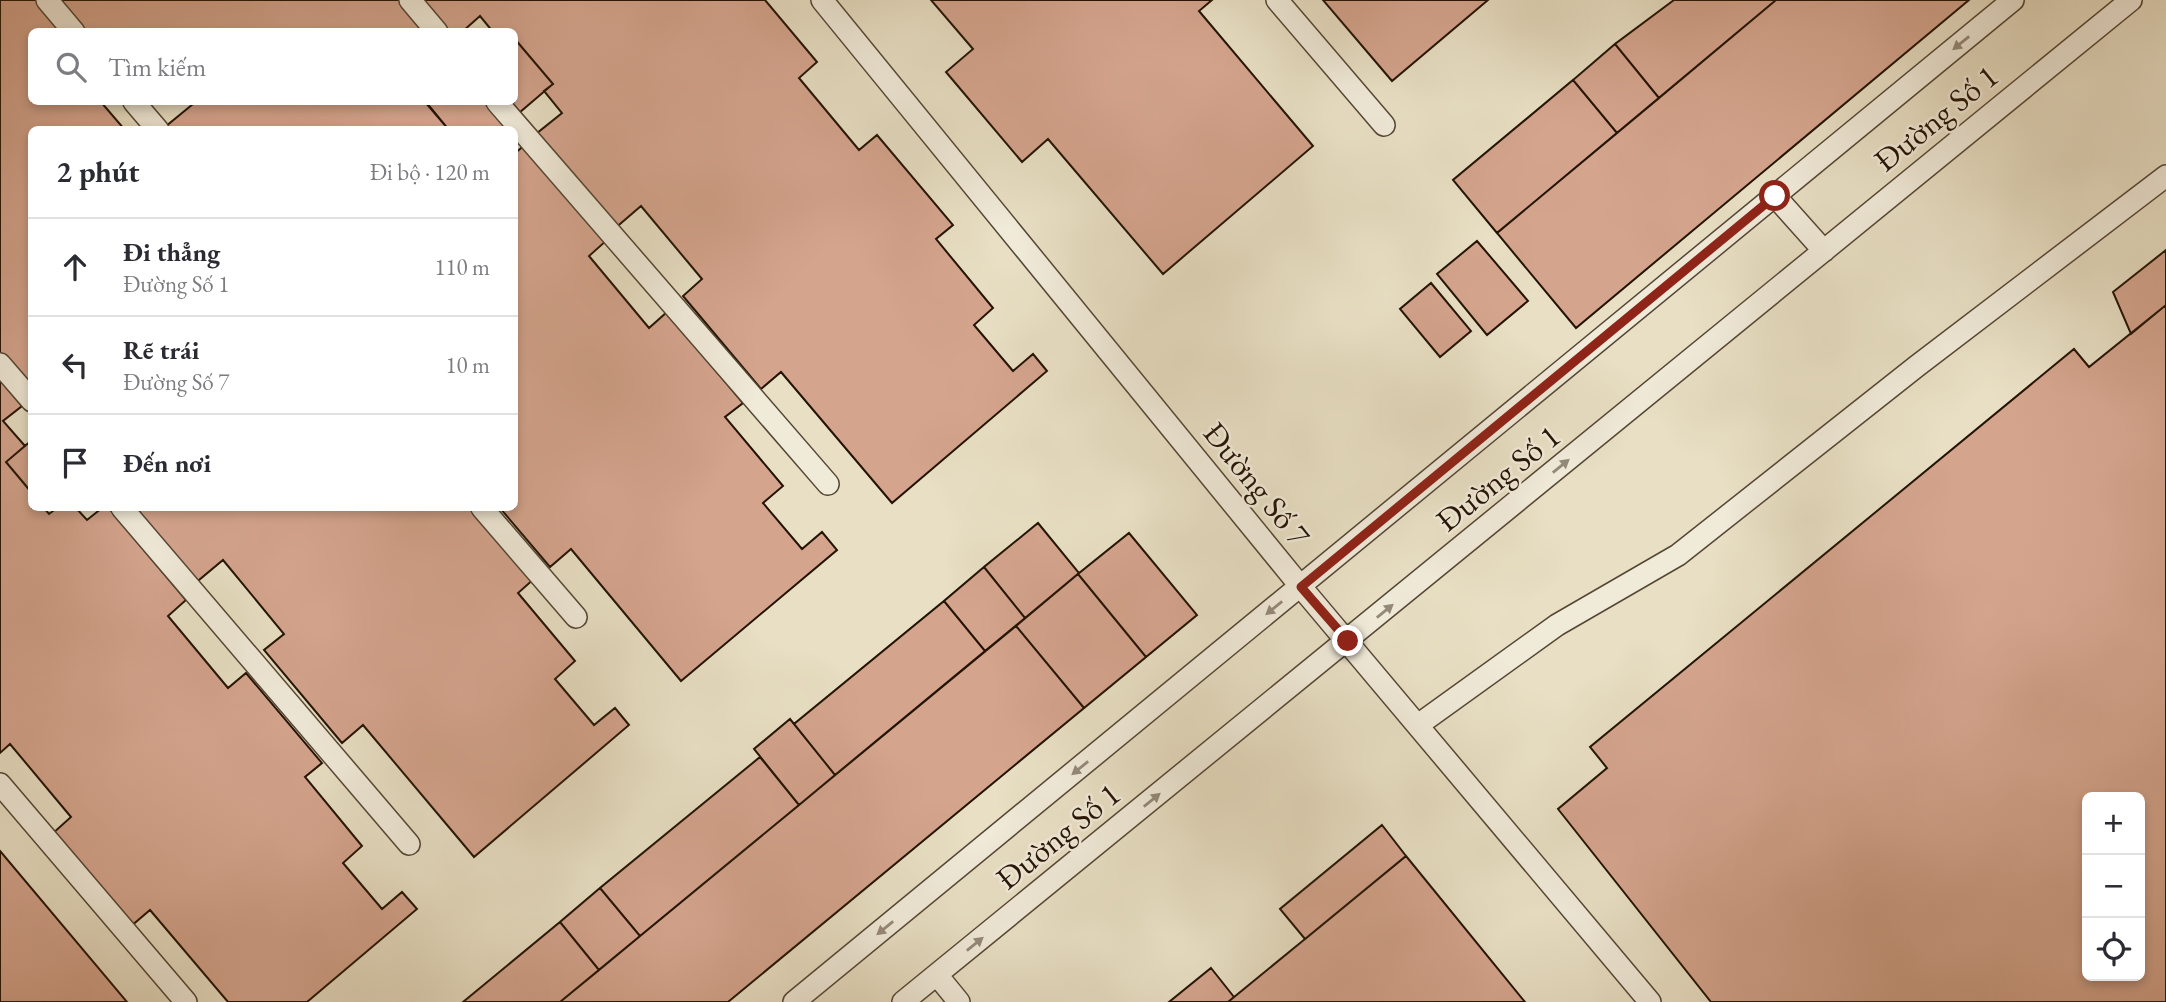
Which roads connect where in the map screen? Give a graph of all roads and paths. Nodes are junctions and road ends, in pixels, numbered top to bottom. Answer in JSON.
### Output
{"nodes":[{"id":1,"x":47,"y":0,"type":"edge"},
{"id":2,"x":410,"y":0,"type":"edge"},
{"id":3,"x":822,"y":0,"type":"edge"},
{"id":4,"x":1278,"y":0,"type":"edge"},
{"id":5,"x":2014,"y":0,"type":"edge"},
{"id":6,"x":2131,"y":0,"type":"edge"},
{"id":7,"x":71,"y":28,"type":"edge"},
{"id":8,"x":434,"y":28,"type":"edge"},
{"id":9,"x":137,"y":105,"type":"edge"},
{"id":10,"x":501,"y":105,"type":"edge"},
{"id":11,"x":1384,"y":125,"type":"dead end"},
{"id":12,"x":155,"y":126,"type":"edge"},
{"id":13,"x":2166,"y":176,"type":"edge"},
{"id":14,"x":1775,"y":196,"type":"junction"},
{"id":15,"x":1824,"y":251,"type":"junction"},
{"id":16,"x":0,"y":364,"type":"edge"},
{"id":17,"x":28,"y":396,"type":"edge"},
{"id":18,"x":828,"y":484,"type":"dead end"},
{"id":19,"x":125,"y":511,"type":"edge"},
{"id":20,"x":485,"y":511,"type":"edge"},
{"id":21,"x":1301,"y":587,"type":"junction"},
{"id":22,"x":576,"y":617,"type":"dead end"},
{"id":23,"x":1348,"y":641,"type":"junction"},
{"id":24,"x":1418,"y":725,"type":"junction"},
{"id":25,"x":0,"y":784,"type":"edge"},
{"id":26,"x":409,"y":845,"type":"dead end"},
{"id":27,"x":937,"y":975,"type":"junction"},
{"id":28,"x":186,"y":1002,"type":"edge"},
{"id":29,"x":794,"y":1002,"type":"edge"},
{"id":30,"x":903,"y":1002,"type":"edge"},
{"id":31,"x":959,"y":1002,"type":"edge"},
{"id":32,"x":1650,"y":1002,"type":"edge"}],
"edges":[{"from":1,"to":7,"type":"lane"},
{"from":2,"to":8,"type":"lane"},
{"from":3,"to":21,"type":"lane","name":"Đường Số 7"},
{"from":4,"to":11,"type":"lane"},
{"from":5,"to":14,"type":"lane","name":"Đường Số 1","one_way":true},
{"from":6,"to":15,"type":"lane","name":"Đường Số 1"},
{"from":9,"to":12,"type":"lane"},
{"from":10,"to":18,"type":"lane"},
{"from":13,"to":24,"type":"lane"},
{"from":14,"to":15,"type":"lane"},
{"from":14,"to":21,"type":"lane","name":"Đường Số 1"},
{"from":23,"to":15,"type":"lane","name":"Đường Số 1","one_way":true},
{"from":16,"to":17,"type":"lane"},
{"from":19,"to":26,"type":"lane"},
{"from":20,"to":22,"type":"lane"},
{"from":21,"to":23,"type":"lane","name":"Đường Số 7"},
{"from":21,"to":29,"type":"lane","name":"Đường Số 1","one_way":true},
{"from":23,"to":24,"type":"lane","name":"Đường Số 7"},
{"from":27,"to":23,"type":"lane","name":"Đường Số 1","one_way":true},
{"from":24,"to":32,"type":"lane","name":"Đường Số 7"},
{"from":25,"to":28,"type":"lane"},
{"from":27,"to":30,"type":"lane","name":"Đường Số 1"},
{"from":27,"to":31,"type":"lane"}]}
